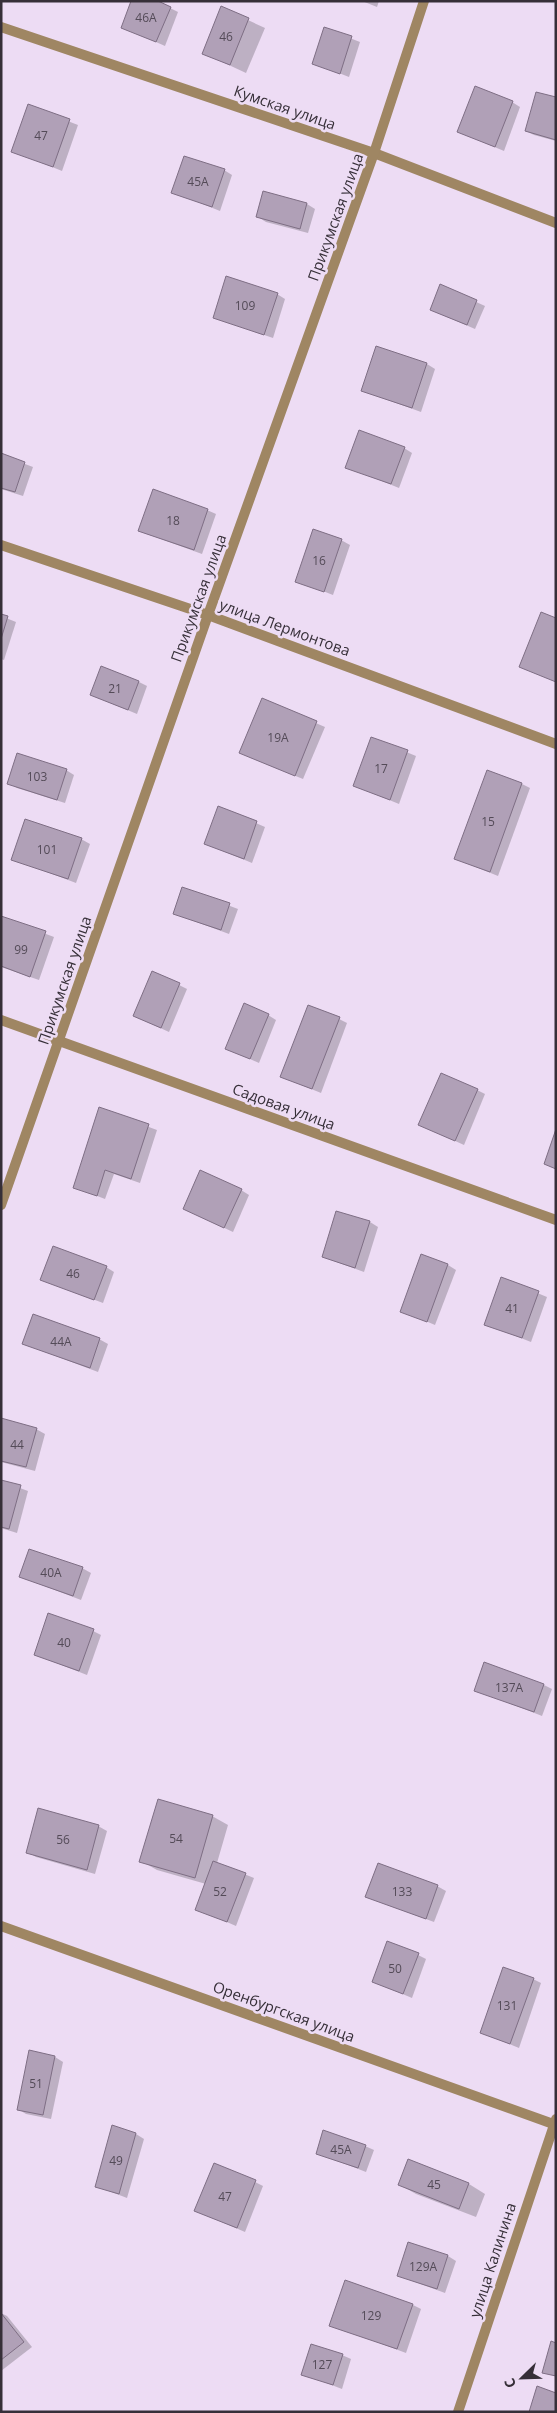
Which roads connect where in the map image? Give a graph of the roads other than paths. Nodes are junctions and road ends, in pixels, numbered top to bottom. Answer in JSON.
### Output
{"nodes":[{"id":1,"x":424,"y":1,"type":"edge"},
{"id":2,"x":1,"y":27,"type":"edge"},
{"id":3,"x":374,"y":153,"type":"junction"},
{"id":4,"x":556,"y":223,"type":"edge"},
{"id":5,"x":1,"y":545,"type":"edge"},
{"id":6,"x":208,"y":615,"type":"junction"},
{"id":7,"x":556,"y":744,"type":"edge"},
{"id":8,"x":1,"y":1020,"type":"edge"},
{"id":9,"x":59,"y":1041,"type":"junction"},
{"id":10,"x":1,"y":1205,"type":"edge"},
{"id":11,"x":556,"y":1220,"type":"edge"},
{"id":12,"x":1,"y":1926,"type":"edge"},
{"id":13,"x":555,"y":2122,"type":"edge"},
{"id":14,"x":458,"y":2412,"type":"edge"}],
"edges":[{"from":1,"to":3,"type":"street","name":"Прикумская улица"},
{"from":2,"to":3,"type":"street","name":"Кумская улица"},
{"from":3,"to":4,"type":"street","name":"Кумская улица"},
{"from":3,"to":6,"type":"street","name":"Прикумская улица"},
{"from":5,"to":6,"type":"street","name":"улица Лермонтова"},
{"from":6,"to":7,"type":"street","name":"улица Лермонтова"},
{"from":6,"to":9,"type":"street","name":"Прикумская улица"},
{"from":8,"to":9,"type":"street","name":"Садовая улица"},
{"from":9,"to":10,"type":"street","name":"Прикумская улица"},
{"from":9,"to":11,"type":"street","name":"Садовая улица"},
{"from":12,"to":13,"type":"street","name":"Оренбургская улица"},
{"from":13,"to":14,"type":"street","name":"улица Калинина"}]}
